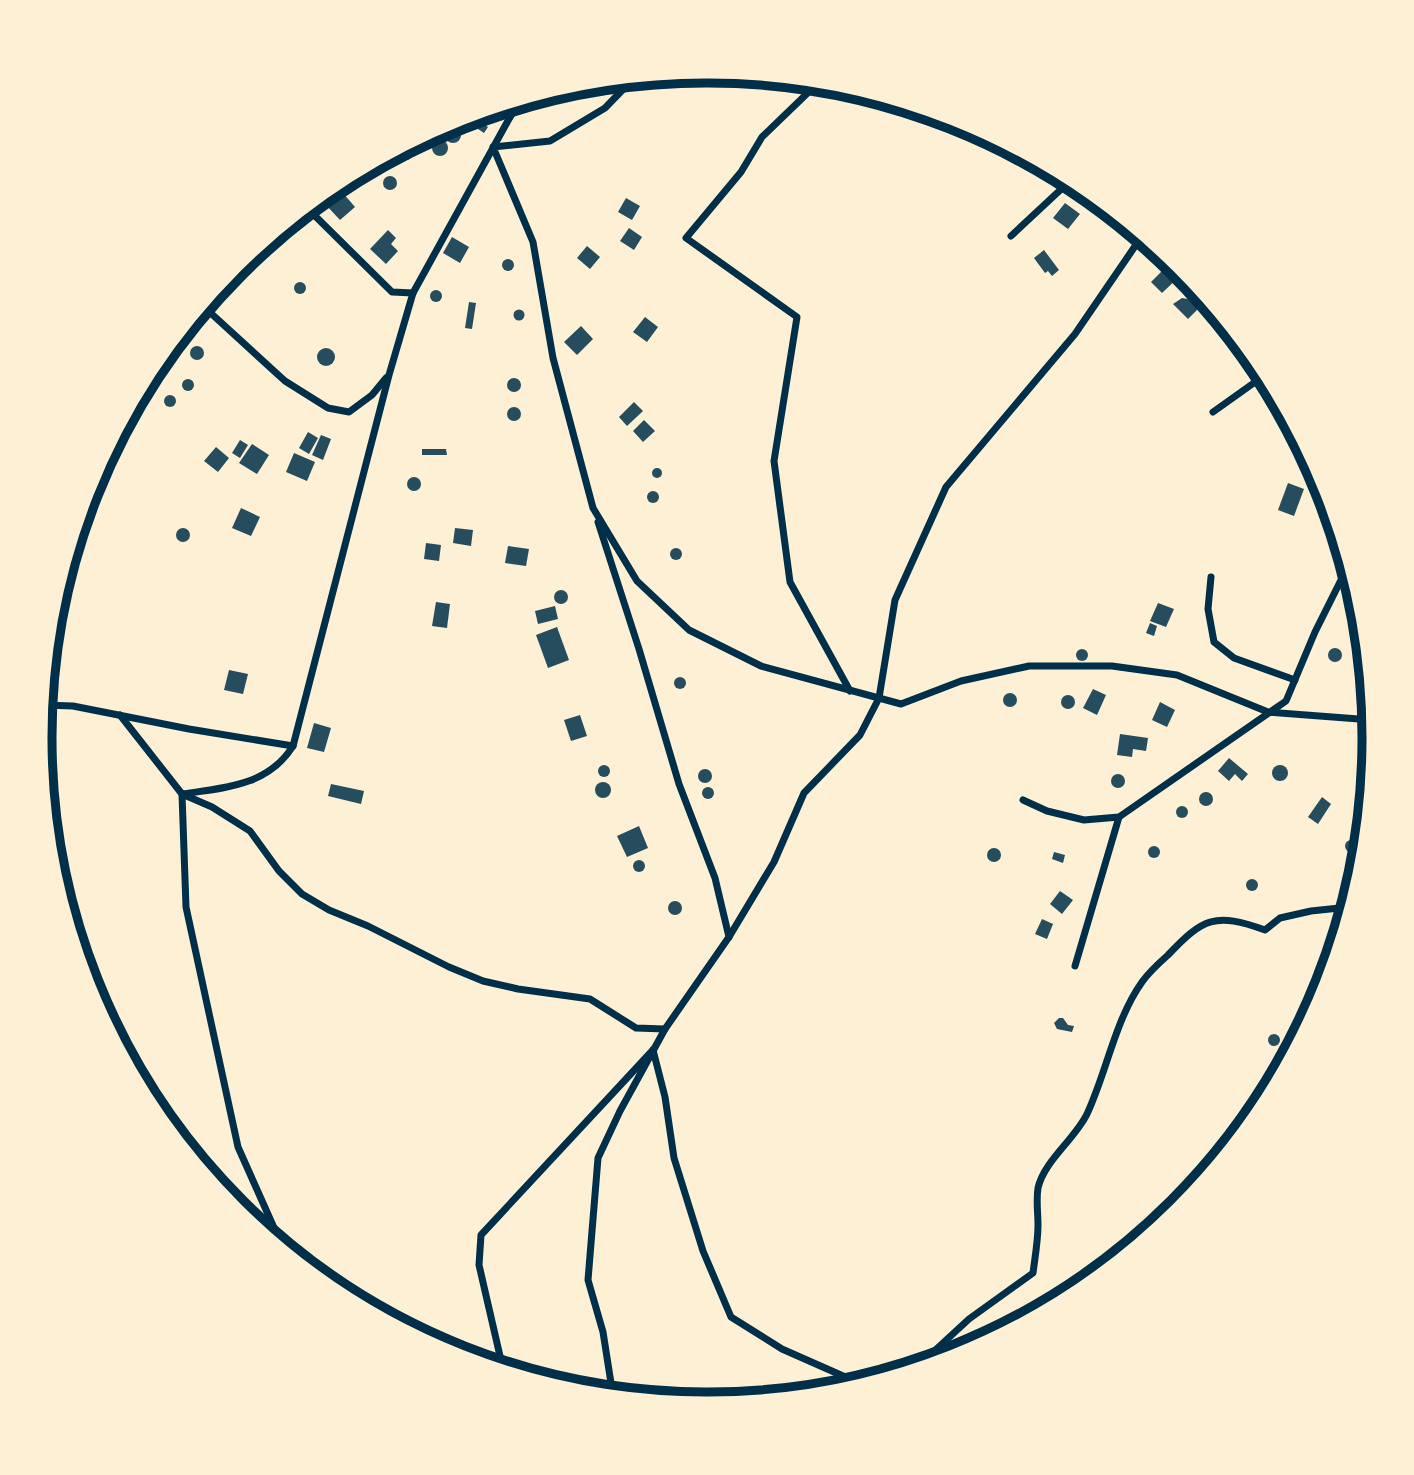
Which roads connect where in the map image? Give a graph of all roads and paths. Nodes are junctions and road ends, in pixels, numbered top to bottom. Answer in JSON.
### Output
{"nodes":[{"id":1,"x":624,"y":89,"type":"edge"},
{"id":2,"x":808,"y":92,"type":"edge"},
{"id":3,"x":513,"y":113,"type":"edge"},
{"id":4,"x":508,"y":115,"type":"edge"},
{"id":5,"x":510,"y":117,"type":"junction"},
{"id":6,"x":493,"y":147,"type":"junction"},
{"id":7,"x":1062,"y":188,"type":"edge"},
{"id":8,"x":314,"y":215,"type":"edge"},
{"id":9,"x":1011,"y":236,"type":"dead end"},
{"id":10,"x":1137,"y":243,"type":"edge"},
{"id":11,"x":413,"y":293,"type":"junction"},
{"id":12,"x":210,"y":312,"type":"edge"},
{"id":13,"x":389,"y":375,"type":"junction"},
{"id":14,"x":1255,"y":381,"type":"edge"},
{"id":15,"x":1213,"y":412,"type":"dead end"},
{"id":16,"x":593,"y":508,"type":"junction"},
{"id":17,"x":1211,"y":577,"type":"dead end"},
{"id":18,"x":1342,"y":580,"type":"edge"},
{"id":19,"x":1295,"y":680,"type":"junction"},
{"id":20,"x":850,"y":691,"type":"junction"},
{"id":21,"x":879,"y":698,"type":"junction"},
{"id":22,"x":54,"y":705,"type":"edge"},
{"id":23,"x":1268,"y":712,"type":"junction"},
{"id":24,"x":120,"y":715,"type":"junction"},
{"id":25,"x":1361,"y":719,"type":"edge"},
{"id":26,"x":293,"y":746,"type":"junction"},
{"id":27,"x":182,"y":794,"type":"junction"},
{"id":28,"x":1023,"y":800,"type":"dead end"},
{"id":29,"x":1119,"y":817,"type":"junction"},
{"id":30,"x":1339,"y":908,"type":"edge"},
{"id":31,"x":729,"y":937,"type":"junction"},
{"id":32,"x":1075,"y":966,"type":"dead end"},
{"id":33,"x":665,"y":1029,"type":"junction"},
{"id":34,"x":653,"y":1050,"type":"junction"},
{"id":35,"x":275,"y":1230,"type":"edge"},
{"id":36,"x":937,"y":1350,"type":"edge"},
{"id":37,"x":500,"y":1358,"type":"edge"},
{"id":38,"x":846,"y":1377,"type":"edge"},
{"id":39,"x":611,"y":1384,"type":"edge"}],
"edges":[{"from":1,"to":6,"type":"street"},
{"from":2,"to":20,"type":"street"},
{"from":3,"to":5,"type":"street"},
{"from":4,"to":5,"type":"street"},
{"from":5,"to":6,"type":"street"},
{"from":6,"to":11,"type":"street"},
{"from":6,"to":16,"type":"street"},
{"from":7,"to":9,"type":"street"},
{"from":8,"to":11,"type":"street"},
{"from":10,"to":21,"type":"street"},
{"from":11,"to":13,"type":"street"},
{"from":12,"to":13,"type":"street"},
{"from":13,"to":26,"type":"street"},
{"from":14,"to":15,"type":"street"},
{"from":16,"to":20,"type":"street"},
{"from":16,"to":31,"type":"street"},
{"from":17,"to":19,"type":"street"},
{"from":18,"to":19,"type":"street"},
{"from":19,"to":23,"type":"street"},
{"from":20,"to":21,"type":"street"},
{"from":21,"to":23,"type":"street"},
{"from":21,"to":31,"type":"street"},
{"from":22,"to":24,"type":"street"},
{"from":23,"to":25,"type":"street"},
{"from":23,"to":29,"type":"street"},
{"from":24,"to":26,"type":"street"},
{"from":24,"to":27,"type":"street"},
{"from":26,"to":27,"type":"street"},
{"from":27,"to":33,"type":"street"},
{"from":27,"to":35,"type":"street"},
{"from":28,"to":29,"type":"street"},
{"from":29,"to":32,"type":"street"},
{"from":30,"to":36,"type":"street"},
{"from":31,"to":33,"type":"street"},
{"from":33,"to":34,"type":"street"},
{"from":34,"to":37,"type":"street"},
{"from":34,"to":38,"type":"street"},
{"from":34,"to":39,"type":"street"}]}
